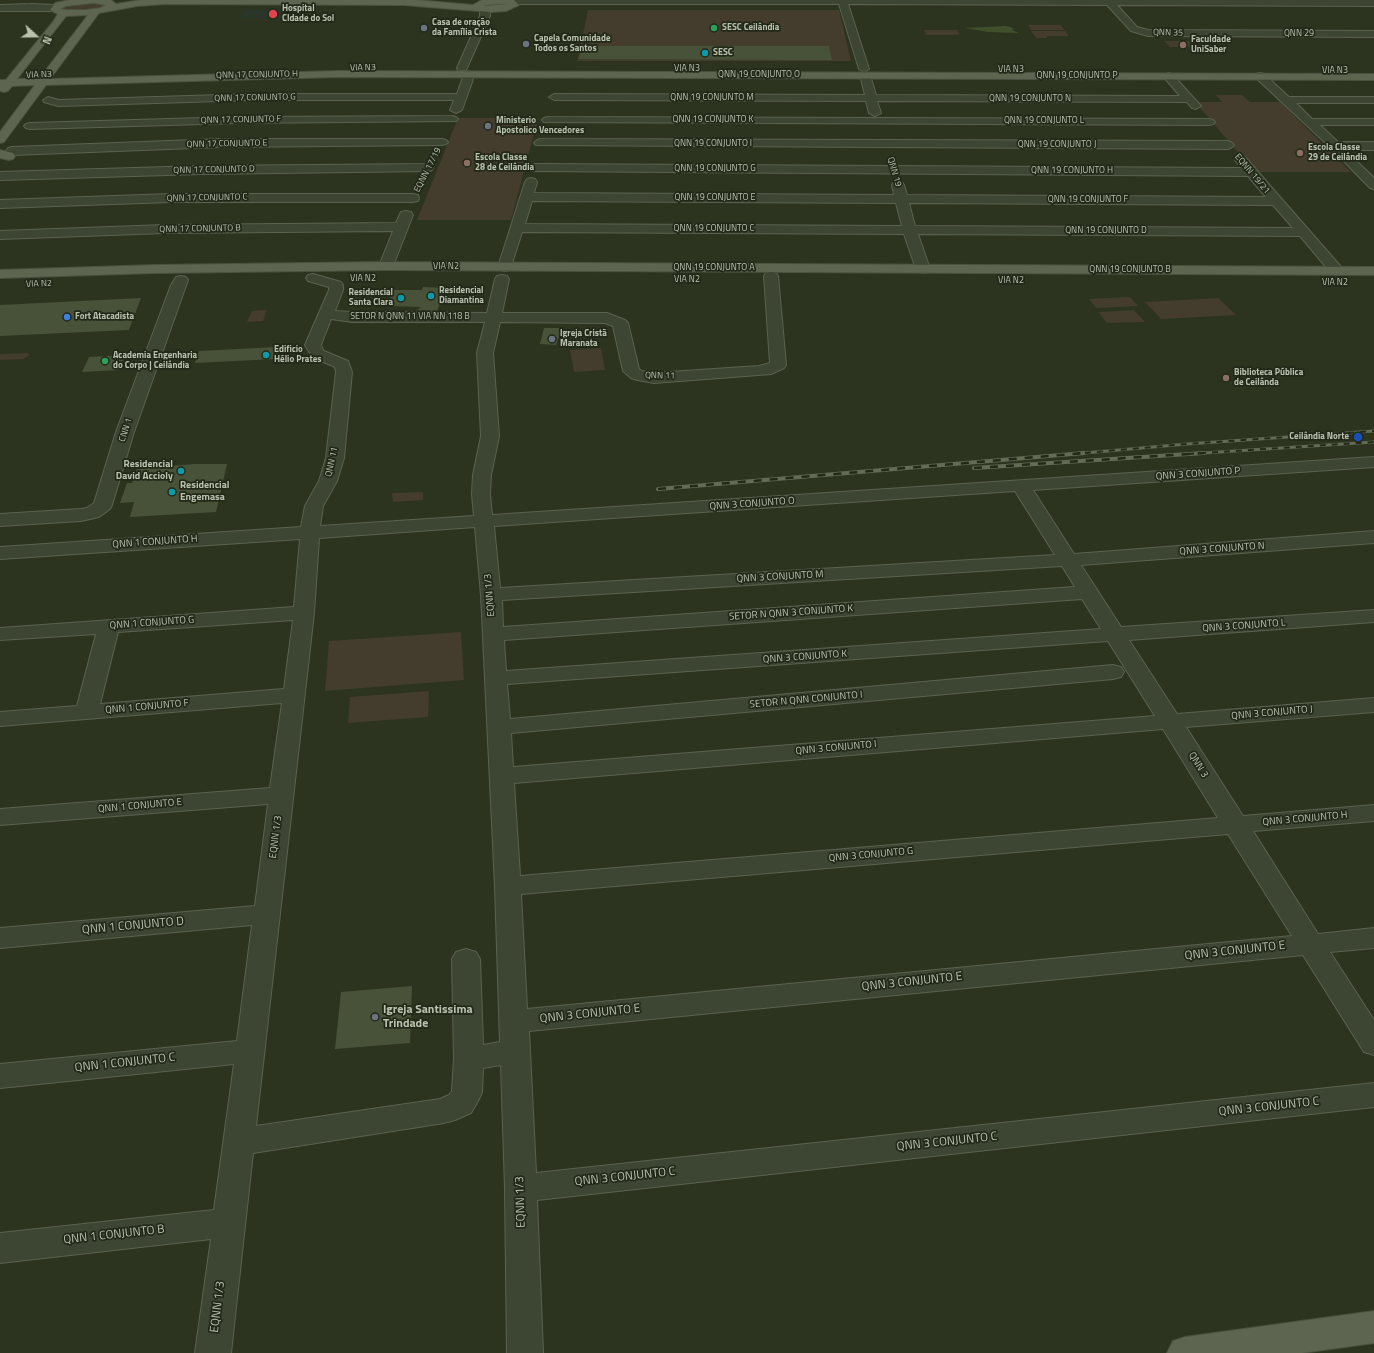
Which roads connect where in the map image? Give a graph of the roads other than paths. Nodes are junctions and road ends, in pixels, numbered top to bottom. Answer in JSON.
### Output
{"nodes":[{"id":1,"x":46,"y":0,"type":"edge"},
{"id":2,"x":49,"y":0,"type":"edge"},
{"id":3,"x":72,"y":0,"type":"edge"},
{"id":4,"x":94,"y":0,"type":"edge"},
{"id":5,"x":150,"y":0,"type":"edge"},
{"id":6,"x":350,"y":0,"type":"edge"},
{"id":7,"x":581,"y":0,"type":"edge"},
{"id":8,"x":571,"y":1,"type":"edge"},
{"id":9,"x":843,"y":1,"type":"edge"},
{"id":10,"x":1106,"y":1,"type":"edge"},
{"id":11,"x":1186,"y":1,"type":"edge"},
{"id":12,"x":1234,"y":3,"type":"junction"},
{"id":13,"x":1374,"y":3,"type":"edge"},
{"id":14,"x":503,"y":4,"type":"edge"},
{"id":15,"x":108,"y":5,"type":"junction"},
{"id":16,"x":482,"y":5,"type":"edge"},
{"id":17,"x":0,"y":7,"type":"edge"},
{"id":18,"x":58,"y":9,"type":"junction"},
{"id":19,"x":96,"y":11,"type":"junction"},
{"id":20,"x":1244,"y":11,"type":"dead end"},
{"id":21,"x":1214,"y":25,"type":"dead end"},
{"id":22,"x":65,"y":32,"type":"junction"},
{"id":23,"x":1223,"y":34,"type":"junction"},
{"id":24,"x":1374,"y":34,"type":"edge"},
{"id":25,"x":383,"y":68,"type":"junction"},
{"id":26,"x":676,"y":69,"type":"junction"},
{"id":27,"x":843,"y":69,"type":"junction"},
{"id":28,"x":267,"y":70,"type":"junction"},
{"id":29,"x":1027,"y":70,"type":"junction"},
{"id":30,"x":1136,"y":70,"type":"junction"},
{"id":31,"x":466,"y":71,"type":"junction"},
{"id":32,"x":1374,"y":71,"type":"edge"},
{"id":33,"x":864,"y":72,"type":"junction"},
{"id":34,"x":536,"y":74,"type":"junction"},
{"id":35,"x":558,"y":74,"type":"junction"},
{"id":36,"x":287,"y":75,"type":"junction"},
{"id":37,"x":701,"y":75,"type":"junction"},
{"id":38,"x":954,"y":75,"type":"junction"},
{"id":39,"x":1056,"y":76,"type":"junction"},
{"id":40,"x":1168,"y":76,"type":"junction"},
{"id":41,"x":1374,"y":76,"type":"edge"},
{"id":42,"x":0,"y":77,"type":"edge"},
{"id":43,"x":1264,"y":77,"type":"junction"},
{"id":44,"x":47,"y":78,"type":"junction"},
{"id":45,"x":147,"y":78,"type":"junction"},
{"id":46,"x":8,"y":80,"type":"edge"},
{"id":47,"x":0,"y":95,"type":"edge"},
{"id":48,"x":462,"y":96,"type":"junction"},
{"id":49,"x":554,"y":97,"type":"junction"},
{"id":50,"x":870,"y":98,"type":"junction"},
{"id":51,"x":1190,"y":99,"type":"junction"},
{"id":52,"x":1286,"y":100,"type":"junction"},
{"id":53,"x":1374,"y":100,"type":"edge"},
{"id":54,"x":50,"y":103,"type":"dead end"},
{"id":55,"x":452,"y":119,"type":"junction"},
{"id":56,"x":548,"y":120,"type":"junction"},
{"id":57,"x":878,"y":120,"type":"junction"},
{"id":58,"x":1209,"y":122,"type":"junction"},
{"id":59,"x":1309,"y":122,"type":"junction"},
{"id":60,"x":1374,"y":122,"type":"edge"},
{"id":61,"x":30,"y":126,"type":"dead end"},
{"id":62,"x":0,"y":140,"type":"edge"},
{"id":63,"x":442,"y":142,"type":"junction"},
{"id":64,"x":540,"y":143,"type":"junction"},
{"id":65,"x":886,"y":145,"type":"junction"},
{"id":66,"x":1228,"y":146,"type":"junction"},
{"id":67,"x":1335,"y":146,"type":"junction"},
{"id":68,"x":1374,"y":146,"type":"edge"},
{"id":69,"x":7,"y":154,"type":"edge"},
{"id":70,"x":535,"y":168,"type":"junction"},
{"id":71,"x":895,"y":170,"type":"junction"},
{"id":72,"x":1250,"y":172,"type":"junction"},
{"id":73,"x":1361,"y":173,"type":"junction"},
{"id":74,"x":1374,"y":173,"type":"edge"},
{"id":75,"x":0,"y":176,"type":"edge"},
{"id":76,"x":420,"y":183,"type":"junction"},
{"id":77,"x":1374,"y":185,"type":"edge"},
{"id":78,"x":528,"y":197,"type":"junction"},
{"id":79,"x":901,"y":199,"type":"junction"},
{"id":80,"x":1275,"y":201,"type":"junction"},
{"id":81,"x":0,"y":204,"type":"edge"},
{"id":82,"x":401,"y":227,"type":"junction"},
{"id":83,"x":518,"y":228,"type":"junction"},
{"id":84,"x":910,"y":231,"type":"junction"},
{"id":85,"x":1302,"y":232,"type":"junction"},
{"id":86,"x":0,"y":234,"type":"edge"},
{"id":87,"x":386,"y":266,"type":"junction"},
{"id":88,"x":326,"y":267,"type":"junction"},
{"id":89,"x":156,"y":268,"type":"junction"},
{"id":90,"x":752,"y":268,"type":"junction"},
{"id":91,"x":920,"y":269,"type":"junction"},
{"id":92,"x":1139,"y":270,"type":"junction"},
{"id":93,"x":1318,"y":271,"type":"junction"},
{"id":94,"x":1337,"y":271,"type":"junction"},
{"id":95,"x":1374,"y":271,"type":"edge"},
{"id":96,"x":504,"y":273,"type":"junction"},
{"id":97,"x":0,"y":274,"type":"edge"},
{"id":98,"x":312,"y":278,"type":"junction"},
{"id":99,"x":771,"y":278,"type":"junction"},
{"id":100,"x":206,"y":279,"type":"junction"},
{"id":101,"x":181,"y":280,"type":"junction"},
{"id":102,"x":809,"y":280,"type":"junction"},
{"id":103,"x":1033,"y":281,"type":"junction"},
{"id":104,"x":1213,"y":282,"type":"junction"},
{"id":105,"x":1374,"y":283,"type":"edge"},
{"id":106,"x":40,"y":284,"type":"junction"},
{"id":107,"x":0,"y":285,"type":"edge"},
{"id":108,"x":327,"y":313,"type":"junction"},
{"id":109,"x":493,"y":317,"type":"junction"},
{"id":110,"x":1374,"y":462,"type":"edge"},
{"id":111,"x":1021,"y":486,"type":"junction"},
{"id":112,"x":0,"y":520,"type":"edge"},
{"id":113,"x":483,"y":522,"type":"junction"},
{"id":114,"x":310,"y":532,"type":"junction"},
{"id":115,"x":1374,"y":537,"type":"edge"},
{"id":116,"x":0,"y":553,"type":"edge"},
{"id":117,"x":1069,"y":560,"type":"junction"},
{"id":118,"x":1089,"y":592,"type":"junction"},
{"id":119,"x":491,"y":595,"type":"junction"},
{"id":120,"x":304,"y":613,"type":"junction"},
{"id":121,"x":1374,"y":616,"type":"edge"},
{"id":122,"x":109,"y":626,"type":"junction"},
{"id":123,"x":0,"y":634,"type":"edge"},
{"id":124,"x":493,"y":634,"type":"junction"},
{"id":125,"x":1115,"y":636,"type":"junction"},
{"id":126,"x":1113,"y":672,"type":"dead end"},
{"id":127,"x":495,"y":678,"type":"junction"},
{"id":128,"x":294,"y":696,"type":"junction"},
{"id":129,"x":1374,"y":705,"type":"edge"},
{"id":130,"x":87,"y":712,"type":"junction"},
{"id":131,"x":0,"y":718,"type":"edge"},
{"id":132,"x":1170,"y":721,"type":"junction"},
{"id":133,"x":499,"y":728,"type":"junction"},
{"id":134,"x":502,"y":776,"type":"junction"},
{"id":135,"x":281,"y":795,"type":"junction"},
{"id":136,"x":1374,"y":813,"type":"edge"},
{"id":137,"x":0,"y":817,"type":"edge"},
{"id":138,"x":1235,"y":825,"type":"junction"},
{"id":139,"x":508,"y":886,"type":"junction"},
{"id":140,"x":266,"y":914,"type":"junction"},
{"id":141,"x":0,"y":938,"type":"edge"},
{"id":142,"x":1374,"y":938,"type":"edge"},
{"id":143,"x":1311,"y":943,"type":"junction"},
{"id":144,"x":466,"y":959,"type":"dead end"},
{"id":145,"x":514,"y":1021,"type":"junction"},
{"id":146,"x":1374,"y":1044,"type":"edge"},
{"id":147,"x":250,"y":1051,"type":"junction"},
{"id":148,"x":515,"y":1052,"type":"junction"},
{"id":149,"x":469,"y":1058,"type":"junction"},
{"id":150,"x":0,"y":1076,"type":"edge"},
{"id":151,"x":1374,"y":1096,"type":"edge"},
{"id":152,"x":238,"y":1142,"type":"junction"},
{"id":153,"x":521,"y":1188,"type":"junction"},
{"id":154,"x":228,"y":1222,"type":"junction"},
{"id":155,"x":0,"y":1248,"type":"edge"},
{"id":156,"x":1374,"y":1327,"type":"edge"},
{"id":157,"x":1305,"y":1337,"type":"junction"},
{"id":158,"x":213,"y":1353,"type":"edge"},
{"id":159,"x":525,"y":1353,"type":"edge"},
{"id":160,"x":1185,"y":1353,"type":"edge"},
{"id":161,"x":1255,"y":1353,"type":"edge"}],
"edges":[{"from":1,"to":17,"type":"street"},
{"from":2,"to":18,"type":"street"},
{"from":3,"to":4,"type":"main road"},
{"from":3,"to":18,"type":"main road"},
{"from":4,"to":15,"type":"main road"},
{"from":5,"to":15,"type":"main road"},
{"from":6,"to":16,"type":"main road"},
{"from":7,"to":8,"type":"street"},
{"from":7,"to":9,"type":"street"},
{"from":8,"to":14,"type":"street"},
{"from":9,"to":10,"type":"street"},
{"from":9,"to":33,"type":"street","name":"QNN 19"},
{"from":10,"to":11,"type":"street"},
{"from":10,"to":23,"type":"street","name":"QNN 35"},
{"from":11,"to":12,"type":"street"},
{"from":12,"to":13,"type":"street"},
{"from":12,"to":20,"type":"street"},
{"from":14,"to":16,"type":"street"},
{"from":14,"to":16,"type":"main road"},
{"from":15,"to":16,"type":"main road"},
{"from":15,"to":19,"type":"main road"},
{"from":16,"to":31,"type":"street","name":"EQNN 17/19"},
{"from":17,"to":18,"type":"street"},
{"from":18,"to":19,"type":"main road"},
{"from":18,"to":22,"type":"main road"},
{"from":19,"to":22,"type":"main road"},
{"from":21,"to":23,"type":"street"},
{"from":22,"to":44,"type":"main road"},
{"from":22,"to":46,"type":"main road"},
{"from":23,"to":24,"type":"street","name":"QNN 29"},
{"from":25,"to":28,"type":"main road","name":"VIA N3"},
{"from":25,"to":31,"type":"main road","name":"VIA N3"},
{"from":25,"to":36,"type":"main road"},
{"from":26,"to":27,"type":"main road","name":"VIA N3"},
{"from":26,"to":31,"type":"main road","name":"VIA N3"},
{"from":26,"to":34,"type":"main road"},
{"from":27,"to":33,"type":"main road","name":"VIA N3"},
{"from":27,"to":37,"type":"main road"},
{"from":28,"to":44,"type":"main road","name":"VIA N3"},
{"from":28,"to":45,"type":"main road"},
{"from":29,"to":30,"type":"main road","name":"VIA N3"},
{"from":29,"to":33,"type":"main road","name":"VIA N3"},
{"from":29,"to":38,"type":"main road"},
{"from":30,"to":32,"type":"main road","name":"VIA N3"},
{"from":30,"to":39,"type":"main road"},
{"from":31,"to":34,"type":"main road","name":"VIA N3"},
{"from":31,"to":36,"type":"main road","name":"QNN 17 CONJUNTO H"},
{"from":31,"to":48,"type":"street","name":"EQNN 17/19"},
{"from":33,"to":37,"type":"main road","name":"QNN 19 CONJUNTO O"},
{"from":33,"to":38,"type":"main road","name":"QNN 19 CONJUNTO P"},
{"from":33,"to":50,"type":"street","name":"QNN 19"},
{"from":34,"to":35,"type":"main road","name":"VIA N3"},
{"from":35,"to":37,"type":"main road","name":"QNN 19 CONJUNTO O"},
{"from":35,"to":49,"type":"street"},
{"from":36,"to":45,"type":"main road","name":"QNN 17 CONJUNTO H"},
{"from":38,"to":39,"type":"main road","name":"QNN 19 CONJUNTO P"},
{"from":39,"to":40,"type":"main road","name":"QNN 19 CONJUNTO P"},
{"from":40,"to":43,"type":"main road"},
{"from":40,"to":51,"type":"street","name":"EQNN 19/21"},
{"from":41,"to":43,"type":"main road"},
{"from":42,"to":46,"type":"main road","name":"VIA N3"},
{"from":43,"to":52,"type":"street"},
{"from":44,"to":45,"type":"main road","name":"QNN 17 CONJUNTO H"},
{"from":44,"to":46,"type":"main road","name":"VIA N3"},
{"from":44,"to":62,"type":"main road"},
{"from":46,"to":47,"type":"main road"},
{"from":48,"to":54,"type":"street","name":"QNN 17 CONJUNTO G"},
{"from":48,"to":55,"type":"street","name":"EQNN 17/19"},
{"from":49,"to":50,"type":"street","name":"QNN 19 CONJUNTO M"},
{"from":49,"to":56,"type":"street"},
{"from":50,"to":51,"type":"street","name":"QNN 19 CONJUNTO N"},
{"from":50,"to":57,"type":"street","name":"QNN 19"},
{"from":51,"to":58,"type":"street","name":"EQNN 19/21"},
{"from":52,"to":53,"type":"street"},
{"from":52,"to":59,"type":"street"},
{"from":55,"to":61,"type":"street","name":"QNN 17 CONJUNTO F"},
{"from":55,"to":63,"type":"street","name":"EQNN 17/19"},
{"from":56,"to":57,"type":"street","name":"QNN 19 CONJUNTO K"},
{"from":56,"to":64,"type":"street"},
{"from":57,"to":58,"type":"street","name":"QNN 19 CONJUNTO L"},
{"from":57,"to":65,"type":"street","name":"QNN 19"},
{"from":58,"to":66,"type":"street","name":"EQNN 19/21"},
{"from":59,"to":60,"type":"street"},
{"from":59,"to":67,"type":"street"},
{"from":63,"to":69,"type":"street","name":"QNN 17 CONJUNTO E"},
{"from":63,"to":76,"type":"street","name":"EQNN 17/19"},
{"from":64,"to":65,"type":"street","name":"QNN 19 CONJUNTO I"},
{"from":64,"to":70,"type":"street"},
{"from":65,"to":66,"type":"street","name":"QNN 19 CONJUNTO J"},
{"from":65,"to":71,"type":"street","name":"QNN 19"},
{"from":66,"to":72,"type":"street","name":"EQNN 19/21"},
{"from":67,"to":68,"type":"street"},
{"from":67,"to":73,"type":"street"},
{"from":70,"to":71,"type":"street","name":"QNN 19 CONJUNTO G"},
{"from":70,"to":78,"type":"street"},
{"from":71,"to":72,"type":"street","name":"QNN 19 CONJUNTO H"},
{"from":71,"to":79,"type":"street","name":"QNN 19"},
{"from":72,"to":80,"type":"street","name":"EQNN 19/21"},
{"from":73,"to":74,"type":"street"},
{"from":73,"to":77,"type":"street"},
{"from":75,"to":76,"type":"street","name":"QNN 17 CONJUNTO D"},
{"from":76,"to":81,"type":"street","name":"QNN 17 CONJUNTO C"},
{"from":76,"to":82,"type":"street","name":"EQNN 17/19"},
{"from":78,"to":79,"type":"street","name":"QNN 19 CONJUNTO E"},
{"from":78,"to":83,"type":"street"},
{"from":79,"to":80,"type":"street","name":"QNN 19 CONJUNTO F"},
{"from":79,"to":84,"type":"street","name":"QNN 19"},
{"from":80,"to":85,"type":"street","name":"EQNN 19/21"},
{"from":82,"to":86,"type":"street","name":"QNN 17 CONJUNTO B"},
{"from":82,"to":87,"type":"street","name":"EQNN 17/19"},
{"from":83,"to":84,"type":"street","name":"QNN 19 CONJUNTO C"},
{"from":83,"to":96,"type":"street"},
{"from":84,"to":85,"type":"street","name":"QNN 19 CONJUNTO D"},
{"from":84,"to":91,"type":"street","name":"QNN 19"},
{"from":85,"to":94,"type":"street","name":"EQNN 19/21"},
{"from":87,"to":88,"type":"main road","name":"VIA N2"},
{"from":87,"to":96,"type":"main road","name":"VIA N2"},
{"from":88,"to":89,"type":"main road","name":"VIA N2"},
{"from":88,"to":100,"type":"main road"},
{"from":89,"to":97,"type":"main road","name":"VIA N2"},
{"from":89,"to":106,"type":"main road"},
{"from":90,"to":91,"type":"main road","name":"QNN 19 CONJUNTO A"},
{"from":90,"to":96,"type":"main road","name":"QNN 19 CONJUNTO A"},
{"from":90,"to":99,"type":"main road"},
{"from":91,"to":92,"type":"main road","name":"QNN 19 CONJUNTO B"},
{"from":91,"to":102,"type":"main road"},
{"from":92,"to":93,"type":"main road","name":"QNN 19 CONJUNTO B"},
{"from":92,"to":103,"type":"main road"},
{"from":93,"to":94,"type":"main road","name":"QNN 19 CONJUNTO B"},
{"from":93,"to":104,"type":"main road"},
{"from":94,"to":95,"type":"main road","name":"VIA N2"},
{"from":96,"to":98,"type":"main road","name":"VIA N2"},
{"from":96,"to":99,"type":"main road","name":"VIA N2"},
{"from":96,"to":109,"type":"street","name":"EQNN 1/3"},
{"from":98,"to":100,"type":"main road","name":"VIA N2"},
{"from":98,"to":108,"type":"street","name":"QNN 11"},
{"from":99,"to":102,"type":"main road","name":"VIA N2"},
{"from":99,"to":109,"type":"street","name":"QNN 11"},
{"from":100,"to":101,"type":"main road","name":"VIA N2"},
{"from":101,"to":106,"type":"main road","name":"VIA N2"},
{"from":101,"to":112,"type":"street","name":"CNN 1"},
{"from":102,"to":103,"type":"main road","name":"VIA N2"},
{"from":103,"to":104,"type":"main road","name":"VIA N2"},
{"from":104,"to":105,"type":"main road","name":"VIA N2"},
{"from":106,"to":107,"type":"main road","name":"VIA N2"},
{"from":108,"to":109,"type":"street","name":"SETOR N QNN 11 VIA NN 118 B"},
{"from":108,"to":114,"type":"street","name":"QNN 11"},
{"from":109,"to":113,"type":"street","name":"EQNN 1/3"},
{"from":110,"to":111,"type":"street","name":"QNN 3 CONJUNTO P"},
{"from":111,"to":113,"type":"street","name":"QNN 3 CONJUNTO O"},
{"from":111,"to":117,"type":"street","name":"QNN 3"},
{"from":113,"to":114,"type":"street"},
{"from":113,"to":119,"type":"street","name":"EQNN 1/3"},
{"from":114,"to":116,"type":"street","name":"QNN 1 CONJUNTO H"},
{"from":114,"to":120,"type":"street","name":"EQNN 1/3"},
{"from":115,"to":117,"type":"street","name":"QNN 3 CONJUNTO N"},
{"from":117,"to":118,"type":"street","name":"QNN 3"},
{"from":117,"to":119,"type":"street","name":"QNN 3 CONJUNTO M"},
{"from":118,"to":124,"type":"street","name":"SETOR N QNN 3 CONJUNTO K"},
{"from":118,"to":125,"type":"street","name":"QNN 3"},
{"from":119,"to":124,"type":"street","name":"EQNN 1/3"},
{"from":120,"to":122,"type":"street","name":"QNN 1 CONJUNTO G"},
{"from":120,"to":128,"type":"street","name":"EQNN 1/3"},
{"from":121,"to":125,"type":"street","name":"QNN 3 CONJUNTO L"},
{"from":122,"to":123,"type":"street","name":"QNN 1 CONJUNTO G"},
{"from":122,"to":130,"type":"street"},
{"from":124,"to":127,"type":"street","name":"EQNN 1/3"},
{"from":125,"to":127,"type":"street","name":"QNN 3 CONJUNTO K"},
{"from":125,"to":132,"type":"street","name":"QNN 3"},
{"from":126,"to":133,"type":"street","name":"SETOR N QNN CONJUNTO I"},
{"from":127,"to":133,"type":"street","name":"EQNN 1/3"},
{"from":128,"to":130,"type":"street","name":"QNN 1 CONJUNTO F"},
{"from":128,"to":135,"type":"street","name":"EQNN 1/3"},
{"from":129,"to":132,"type":"street","name":"QNN 3 CONJUNTO J"},
{"from":130,"to":131,"type":"street","name":"QNN 1 CONJUNTO F"},
{"from":132,"to":134,"type":"street","name":"QNN 3 CONJUNTO I"},
{"from":132,"to":138,"type":"street","name":"QNN 3"},
{"from":133,"to":134,"type":"street","name":"EQNN 1/3"},
{"from":134,"to":139,"type":"street","name":"EQNN 1/3"},
{"from":135,"to":137,"type":"street","name":"QNN 1 CONJUNTO E"},
{"from":135,"to":140,"type":"street","name":"EQNN 1/3"},
{"from":136,"to":138,"type":"street","name":"QNN 3 CONJUNTO H"},
{"from":138,"to":139,"type":"street","name":"QNN 3 CONJUNTO G"},
{"from":138,"to":143,"type":"street","name":"QNN 3"},
{"from":139,"to":145,"type":"street","name":"EQNN 1/3"},
{"from":140,"to":141,"type":"street","name":"QNN 1 CONJUNTO D"},
{"from":140,"to":147,"type":"street","name":"EQNN 1/3"},
{"from":142,"to":143,"type":"street","name":"QNN 3 CONJUNTO E"},
{"from":143,"to":145,"type":"street","name":"QNN 3 CONJUNTO E"},
{"from":143,"to":146,"type":"street","name":"QNN 3"},
{"from":144,"to":149,"type":"street"},
{"from":145,"to":148,"type":"street","name":"EQNN 1/3"},
{"from":147,"to":150,"type":"street","name":"QNN 1 CONJUNTO C"},
{"from":147,"to":152,"type":"street","name":"EQNN 1/3"},
{"from":148,"to":149,"type":"street"},
{"from":148,"to":153,"type":"street","name":"EQNN 1/3"},
{"from":149,"to":152,"type":"street"},
{"from":151,"to":153,"type":"street","name":"QNN 3 CONJUNTO C"},
{"from":152,"to":154,"type":"street","name":"EQNN 1/3"},
{"from":153,"to":159,"type":"street","name":"EQNN 1/3"},
{"from":154,"to":155,"type":"street","name":"QNN 1 CONJUNTO B"},
{"from":154,"to":158,"type":"street","name":"EQNN 1/3"},
{"from":156,"to":157,"type":"main road"},
{"from":157,"to":160,"type":"main road"},
{"from":157,"to":161,"type":"main road"}]}
